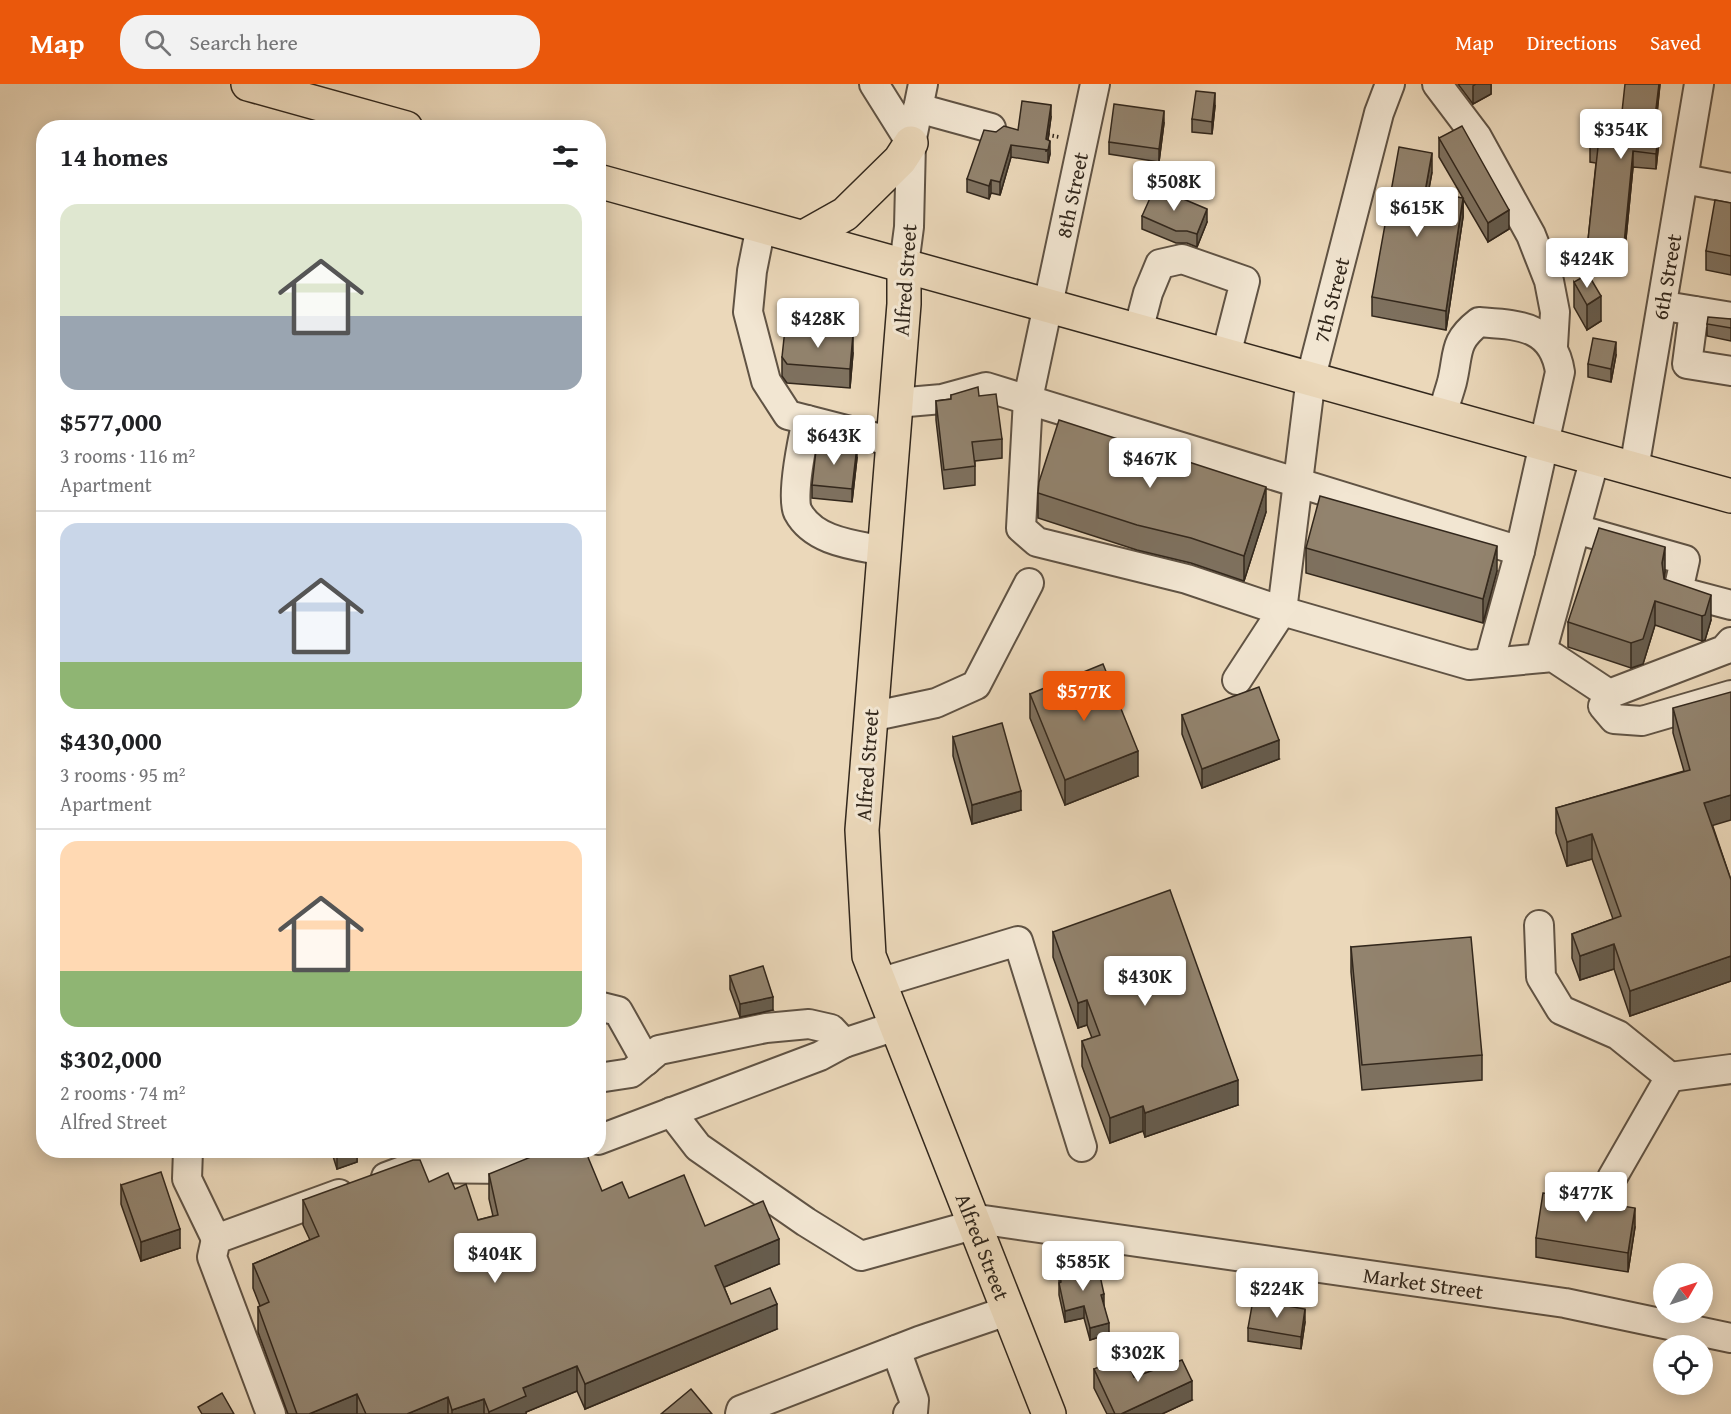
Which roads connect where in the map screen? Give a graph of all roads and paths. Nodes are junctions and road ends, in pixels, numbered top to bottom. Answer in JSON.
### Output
{"nodes":[{"id":1,"x":248,"y":84,"type":"edge"},
{"id":2,"x":874,"y":84,"type":"edge"},
{"id":3,"x":1095,"y":84,"type":"edge"},
{"id":4,"x":1390,"y":84,"type":"edge"},
{"id":5,"x":1437,"y":84,"type":"edge"},
{"id":6,"x":1699,"y":84,"type":"edge"},
{"id":7,"x":921,"y":96,"type":"edge"},
{"id":8,"x":377,"y":120,"type":"edge"},
{"id":9,"x":991,"y":128,"type":"dead end"},
{"id":10,"x":911,"y":143,"type":"junction"},
{"id":11,"x":1684,"y":179,"type":"junction"},
{"id":12,"x":606,"y":183,"type":"edge"},
{"id":13,"x":1731,"y":188,"type":"edge"},
{"id":14,"x":761,"y":226,"type":"junction"},
{"id":15,"x":804,"y":237,"type":"junction"},
{"id":16,"x":904,"y":265,"type":"junction"},
{"id":17,"x":1663,"y":305,"type":"junction"},
{"id":18,"x":1048,"y":307,"type":"junction"},
{"id":19,"x":1694,"y":310,"type":"junction"},
{"id":20,"x":1731,"y":317,"type":"edge"},
{"id":21,"x":1138,"y":331,"type":"junction"},
{"id":22,"x":1553,"y":346,"type":"junction"},
{"id":23,"x":1226,"y":355,"type":"junction"},
{"id":24,"x":1731,"y":371,"type":"edge"},
{"id":25,"x":1311,"y":377,"type":"junction"},
{"id":26,"x":1028,"y":399,"type":"junction"},
{"id":27,"x":896,"y":403,"type":"junction"},
{"id":28,"x":1442,"y":415,"type":"junction"},
{"id":29,"x":807,"y":420,"type":"junction"},
{"id":30,"x":893,"y":442,"type":"junction"},
{"id":31,"x":1544,"y":443,"type":"junction"},
{"id":32,"x":1596,"y":458,"type":"junction"},
{"id":33,"x":1634,"y":469,"type":"junction"},
{"id":34,"x":1297,"y":483,"type":"junction"},
{"id":35,"x":1731,"y":496,"type":"edge"},
{"id":36,"x":1576,"y":529,"type":"junction"},
{"id":37,"x":885,"y":551,"type":"junction"},
{"id":38,"x":1520,"y":551,"type":"junction"},
{"id":39,"x":1029,"y":583,"type":"dead end"},
{"id":40,"x":1731,"y":605,"type":"edge"},
{"id":41,"x":1282,"y":611,"type":"junction"},
{"id":42,"x":1731,"y":642,"type":"edge"},
{"id":43,"x":1540,"y":658,"type":"junction"},
{"id":44,"x":1489,"y":663,"type":"junction"},
{"id":45,"x":1237,"y":680,"type":"dead end"},
{"id":46,"x":1609,"y":694,"type":"junction"},
{"id":47,"x":1731,"y":695,"type":"edge"},
{"id":48,"x":870,"y":717,"type":"junction"},
{"id":49,"x":1539,"y":925,"type":"dead end"},
{"id":50,"x":879,"y":983,"type":"junction"},
{"id":51,"x":606,"y":1008,"type":"edge"},
{"id":52,"x":896,"y":1026,"type":"junction"},
{"id":53,"x":844,"y":1043,"type":"junction"},
{"id":54,"x":646,"y":1061,"type":"junction"},
{"id":55,"x":1731,"y":1069,"type":"edge"},
{"id":56,"x":606,"y":1077,"type":"edge"},
{"id":57,"x":1670,"y":1077,"type":"junction"},
{"id":58,"x":670,"y":1112,"type":"junction"},
{"id":59,"x":606,"y":1137,"type":"edge"},
{"id":60,"x":1082,"y":1147,"type":"dead end"},
{"id":61,"x":188,"y":1158,"type":"edge"},
{"id":62,"x":549,"y":1158,"type":"edge"},
{"id":63,"x":1612,"y":1178,"type":"dead end"},
{"id":64,"x":972,"y":1222,"type":"junction"},
{"id":65,"x":216,"y":1239,"type":"junction"},
{"id":66,"x":1007,"y":1311,"type":"junction"},
{"id":67,"x":1731,"y":1338,"type":"edge"},
{"id":68,"x":896,"y":1350,"type":"junction"},
{"id":69,"x":271,"y":1414,"type":"edge"},
{"id":70,"x":740,"y":1414,"type":"edge"},
{"id":71,"x":908,"y":1414,"type":"edge"},
{"id":72,"x":1049,"y":1414,"type":"edge"}],
"edges":[{"from":1,"to":8,"type":"main road"},
{"from":2,"to":10,"type":"street"},
{"from":3,"to":18,"type":"street","name":"8th Street"},
{"from":4,"to":25,"type":"street","name":"7th Street"},
{"from":5,"to":22,"type":"street"},
{"from":6,"to":11,"type":"street","name":"6th Street"},
{"from":7,"to":9,"type":"street"},
{"from":7,"to":10,"type":"street","name":"Alfred Street"},
{"from":10,"to":15,"type":"main road"},
{"from":10,"to":16,"type":"street","name":"Alfred Street"},
{"from":11,"to":13,"type":"street"},
{"from":11,"to":17,"type":"street","name":"6th Street"},
{"from":12,"to":14,"type":"main road"},
{"from":14,"to":15,"type":"main road"},
{"from":14,"to":29,"type":"street"},
{"from":15,"to":16,"type":"main road"},
{"from":16,"to":18,"type":"main road"},
{"from":16,"to":27,"type":"main road","name":"Alfred Street"},
{"from":17,"to":19,"type":"street"},
{"from":17,"to":33,"type":"street","name":"6th Street"},
{"from":18,"to":21,"type":"main road"},
{"from":18,"to":26,"type":"street","name":"8th Street"},
{"from":19,"to":20,"type":"street"},
{"from":19,"to":24,"type":"street"},
{"from":21,"to":23,"type":"main road"},
{"from":21,"to":23,"type":"street"},
{"from":22,"to":28,"type":"street"},
{"from":22,"to":31,"type":"street"},
{"from":23,"to":25,"type":"main road"},
{"from":25,"to":28,"type":"main road"},
{"from":25,"to":34,"type":"street","name":"7th Street"},
{"from":26,"to":27,"type":"street"},
{"from":26,"to":34,"type":"street"},
{"from":26,"to":41,"type":"street","name":"8th Street"},
{"from":27,"to":30,"type":"main road","name":"Alfred Street"},
{"from":28,"to":31,"type":"main road"},
{"from":29,"to":30,"type":"street"},
{"from":29,"to":37,"type":"street"},
{"from":30,"to":37,"type":"main road","name":"Alfred Street"},
{"from":31,"to":32,"type":"main road"},
{"from":31,"to":38,"type":"street"},
{"from":32,"to":33,"type":"main road"},
{"from":32,"to":36,"type":"street"},
{"from":33,"to":35,"type":"main road"},
{"from":34,"to":38,"type":"street"},
{"from":34,"to":41,"type":"street","name":"7th Street"},
{"from":36,"to":40,"type":"street"},
{"from":36,"to":43,"type":"street"},
{"from":37,"to":48,"type":"main road","name":"Alfred Street"},
{"from":38,"to":44,"type":"street"},
{"from":39,"to":48,"type":"street"},
{"from":41,"to":44,"type":"street"},
{"from":41,"to":45,"type":"street"},
{"from":42,"to":46,"type":"street"},
{"from":43,"to":44,"type":"street"},
{"from":43,"to":46,"type":"street"},
{"from":46,"to":47,"type":"street"},
{"from":48,"to":50,"type":"main road","name":"Alfred Street"},
{"from":49,"to":57,"type":"street"},
{"from":50,"to":52,"type":"main road","name":"Alfred Street"},
{"from":50,"to":60,"type":"street"},
{"from":51,"to":54,"type":"street"},
{"from":52,"to":53,"type":"street"},
{"from":52,"to":64,"type":"main road","name":"Alfred Street"},
{"from":53,"to":54,"type":"street"},
{"from":53,"to":58,"type":"street"},
{"from":54,"to":56,"type":"street"},
{"from":55,"to":57,"type":"street"},
{"from":57,"to":63,"type":"street"},
{"from":58,"to":59,"type":"street"},
{"from":58,"to":64,"type":"street"},
{"from":61,"to":65,"type":"street"},
{"from":62,"to":65,"type":"street"},
{"from":64,"to":66,"type":"main road","name":"Alfred Street"},
{"from":64,"to":67,"type":"street","name":"Market Street"},
{"from":65,"to":69,"type":"street"},
{"from":66,"to":68,"type":"street"},
{"from":66,"to":72,"type":"main road","name":"Alfred Street"},
{"from":68,"to":70,"type":"street"},
{"from":68,"to":71,"type":"street"}]}
